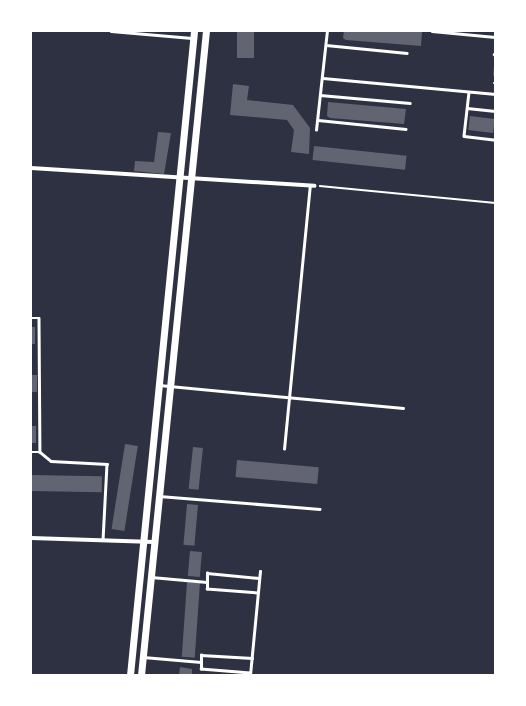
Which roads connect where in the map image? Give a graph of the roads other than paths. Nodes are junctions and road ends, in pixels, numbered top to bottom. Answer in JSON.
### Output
{"nodes":[{"id":1,"x":111,"y":31,"type":"edge"},
{"id":2,"x":206,"y":31,"type":"edge"},
{"id":3,"x":327,"y":31,"type":"edge"},
{"id":4,"x":432,"y":31,"type":"edge"},
{"id":5,"x":194,"y":35,"type":"edge"},
{"id":6,"x":495,"y":37,"type":"edge"},
{"id":7,"x":326,"y":45,"type":"junction"},
{"id":8,"x":407,"y":53,"type":"dead end"},
{"id":9,"x":323,"y":78,"type":"junction"},
{"id":10,"x":469,"y":92,"type":"junction"},
{"id":11,"x":495,"y":94,"type":"edge"},
{"id":12,"x":320,"y":95,"type":"junction"},
{"id":13,"x":410,"y":103,"type":"dead end"},
{"id":14,"x":467,"y":108,"type":"junction"},
{"id":15,"x":495,"y":111,"type":"edge"},
{"id":16,"x":318,"y":120,"type":"junction"},
{"id":17,"x":406,"y":128,"type":"dead end"},
{"id":18,"x":316,"y":130,"type":"dead end"},
{"id":19,"x":495,"y":140,"type":"edge"},
{"id":20,"x":31,"y":168,"type":"edge"},
{"id":21,"x":179,"y":178,"type":"junction"},
{"id":22,"x":191,"y":178,"type":"junction"},
{"id":23,"x":312,"y":185,"type":"joint"},
{"id":24,"x":31,"y":318,"type":"edge"},
{"id":25,"x":159,"y":385,"type":"junction"},
{"id":26,"x":170,"y":386,"type":"junction"},
{"id":27,"x":289,"y":397,"type":"junction"},
{"id":28,"x":403,"y":408,"type":"dead end"},
{"id":29,"x":284,"y":449,"type":"dead end"},
{"id":30,"x":31,"y":452,"type":"edge"},
{"id":31,"x":40,"y":452,"type":"junction"},
{"id":32,"x":159,"y":496,"type":"junction"},
{"id":33,"x":320,"y":509,"type":"dead end"},
{"id":34,"x":31,"y":538,"type":"edge"},
{"id":35,"x":103,"y":540,"type":"junction"},
{"id":36,"x":143,"y":541,"type":"junction"},
{"id":37,"x":154,"y":542,"type":"junction"},
{"id":38,"x":260,"y":571,"type":"dead end"},
{"id":39,"x":151,"y":577,"type":"junction"},
{"id":40,"x":259,"y":578,"type":"junction"},
{"id":41,"x":207,"y":582,"type":"junction"},
{"id":42,"x":258,"y":593,"type":"junction"},
{"id":43,"x":142,"y":657,"type":"junction"},
{"id":44,"x":252,"y":658,"type":"junction"},
{"id":45,"x":201,"y":662,"type":"junction"},
{"id":46,"x":250,"y":674,"type":"edge"},
{"id":47,"x":130,"y":675,"type":"edge"},
{"id":48,"x":141,"y":675,"type":"edge"}],
"edges":[{"from":1,"to":5,"type":"lane"},
{"from":2,"to":22,"type":"main road"},
{"from":3,"to":7,"type":"lane"},
{"from":4,"to":6,"type":"lane"},
{"from":5,"to":21,"type":"main road"},
{"from":7,"to":8,"type":"lane"},
{"from":7,"to":9,"type":"lane"},
{"from":9,"to":10,"type":"lane"},
{"from":9,"to":12,"type":"lane"},
{"from":10,"to":11,"type":"lane"},
{"from":10,"to":14,"type":"lane"},
{"from":12,"to":13,"type":"lane"},
{"from":12,"to":16,"type":"lane"},
{"from":14,"to":15,"type":"lane"},
{"from":14,"to":19,"type":"lane"},
{"from":16,"to":17,"type":"lane"},
{"from":16,"to":18,"type":"lane"},
{"from":20,"to":21,"type":"street"},
{"from":21,"to":22,"type":"street"},
{"from":21,"to":25,"type":"main road"},
{"from":22,"to":23,"type":"street"},
{"from":22,"to":26,"type":"main road"},
{"from":23,"to":27,"type":"lane"},
{"from":24,"to":31,"type":"lane"},
{"from":25,"to":26,"type":"lane"},
{"from":25,"to":36,"type":"main road"},
{"from":26,"to":27,"type":"lane"},
{"from":26,"to":32,"type":"main road"},
{"from":27,"to":28,"type":"lane"},
{"from":27,"to":29,"type":"lane"},
{"from":30,"to":31,"type":"lane"},
{"from":31,"to":35,"type":"lane"},
{"from":32,"to":33,"type":"lane"},
{"from":32,"to":37,"type":"main road"},
{"from":34,"to":35,"type":"street"},
{"from":35,"to":36,"type":"street"},
{"from":36,"to":37,"type":"street"},
{"from":36,"to":47,"type":"main road"},
{"from":37,"to":39,"type":"main road"},
{"from":38,"to":40,"type":"lane"},
{"from":39,"to":41,"type":"lane"},
{"from":39,"to":43,"type":"main road"},
{"from":40,"to":41,"type":"lane"},
{"from":40,"to":42,"type":"lane"},
{"from":41,"to":42,"type":"lane"},
{"from":42,"to":44,"type":"lane"},
{"from":43,"to":45,"type":"lane"},
{"from":43,"to":48,"type":"main road"},
{"from":44,"to":45,"type":"lane"},
{"from":44,"to":46,"type":"lane"},
{"from":45,"to":46,"type":"lane"}]}
